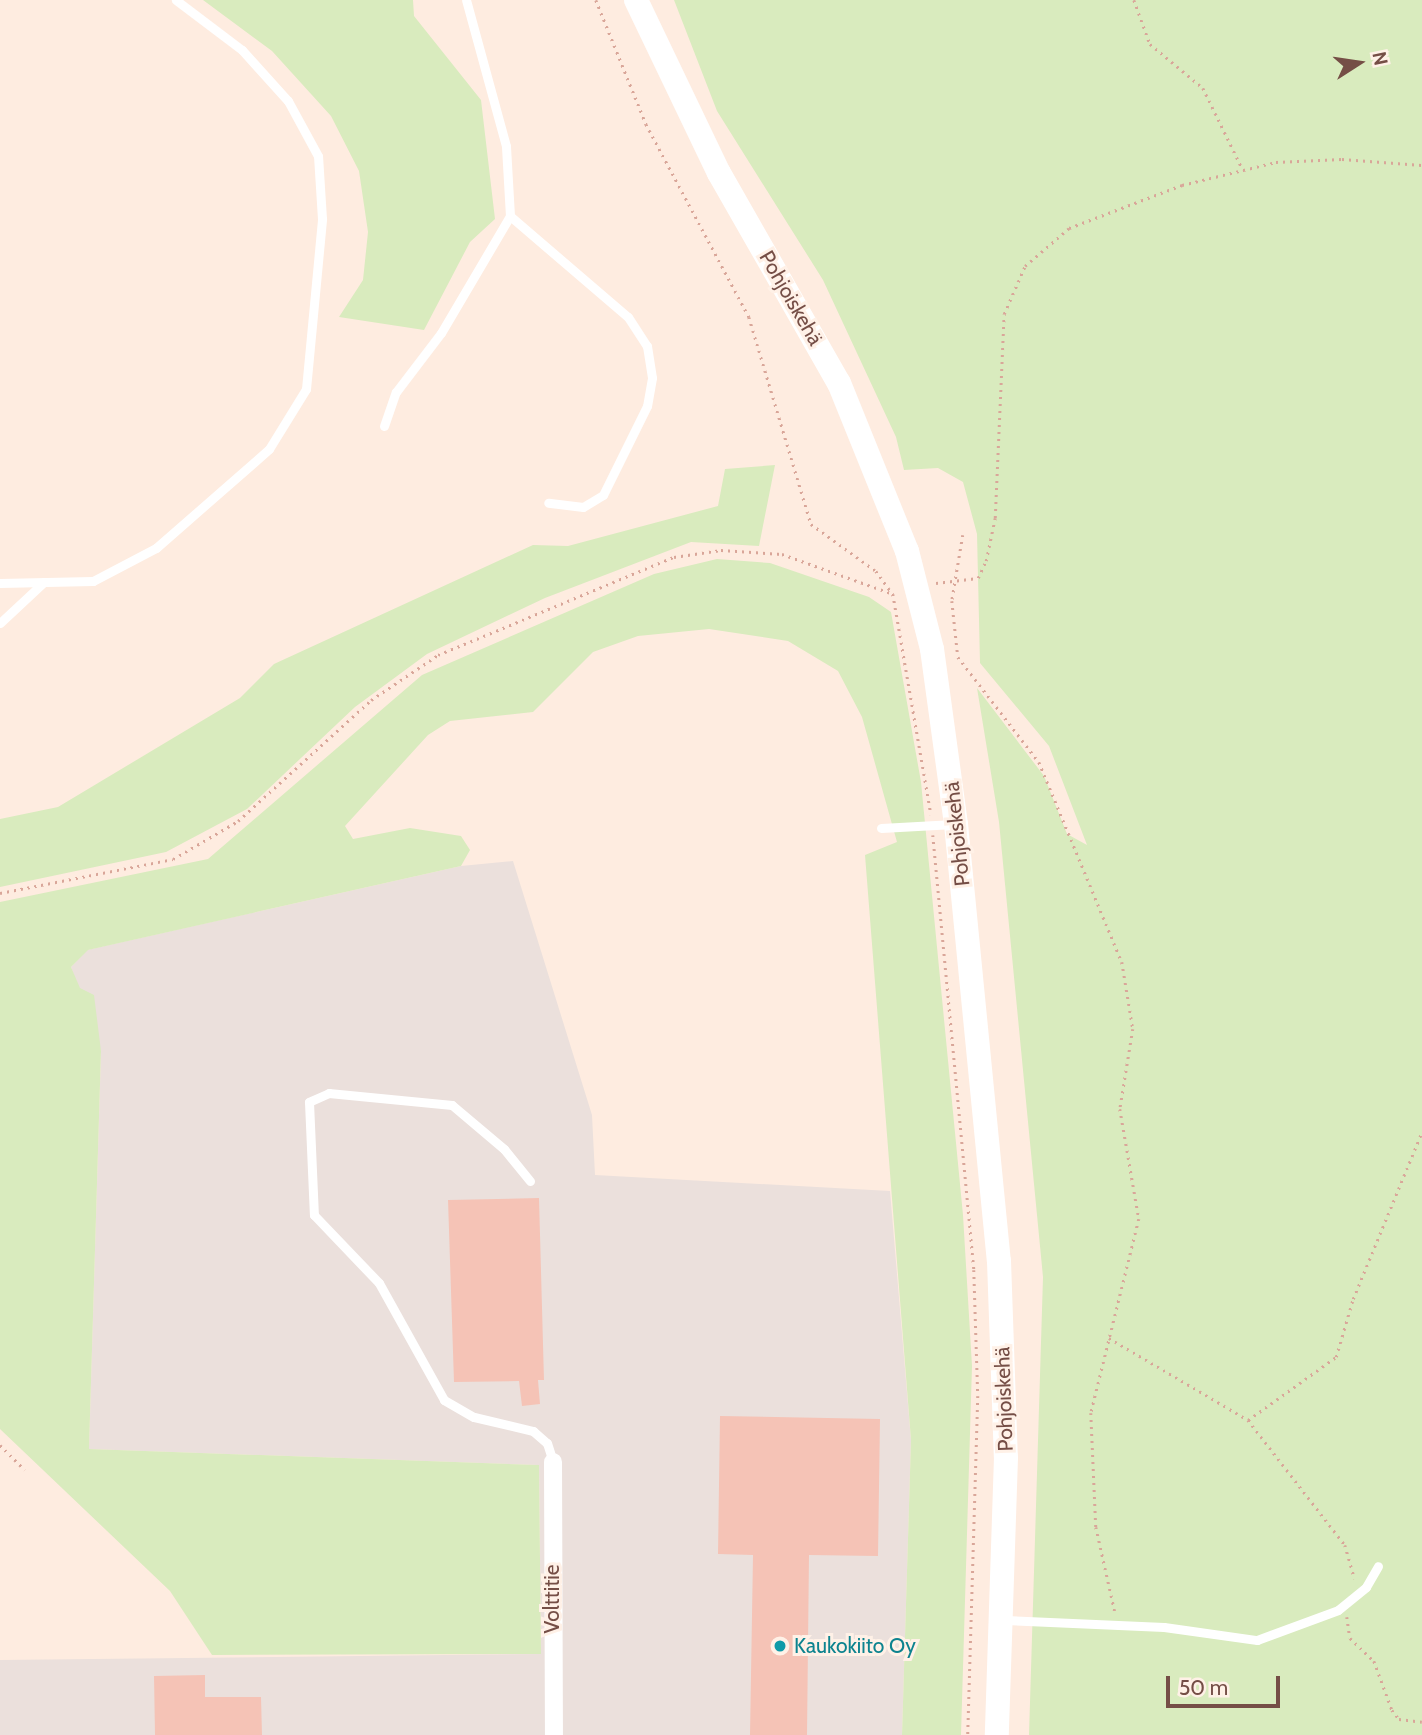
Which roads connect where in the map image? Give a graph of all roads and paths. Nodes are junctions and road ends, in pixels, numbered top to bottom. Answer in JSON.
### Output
{"nodes":[{"id":1,"x":176,"y":0,"type":"edge"},
{"id":2,"x":466,"y":0,"type":"edge"},
{"id":3,"x":596,"y":0,"type":"edge"},
{"id":4,"x":636,"y":0,"type":"edge"},
{"id":5,"x":1135,"y":0,"type":"edge"},
{"id":6,"x":1422,"y":165,"type":"edge"},
{"id":7,"x":1243,"y":170,"type":"junction"},
{"id":8,"x":510,"y":216,"type":"junction"},
{"id":9,"x":384,"y":426,"type":"dead end"},
{"id":10,"x":548,"y":503,"type":"dead end"},
{"id":11,"x":963,"y":536,"type":"dead end"},
{"id":12,"x":44,"y":582,"type":"junction"},
{"id":13,"x":0,"y":583,"type":"edge"},
{"id":14,"x":954,"y":584,"type":"junction"},
{"id":15,"x":893,"y":594,"type":"junction"},
{"id":16,"x":0,"y":623,"type":"edge"},
{"id":17,"x":944,"y":824,"type":"junction"},
{"id":18,"x":881,"y":828,"type":"dead end"},
{"id":19,"x":0,"y":893,"type":"edge"},
{"id":20,"x":1422,"y":1132,"type":"edge"},
{"id":21,"x":530,"y":1181,"type":"dead end"},
{"id":22,"x":1108,"y":1338,"type":"junction"},
{"id":23,"x":1248,"y":1420,"type":"junction"},
{"id":24,"x":0,"y":1445,"type":"edge"},
{"id":25,"x":553,"y":1462,"type":"joint"},
{"id":26,"x":25,"y":1470,"type":"dead end"},
{"id":27,"x":1378,"y":1566,"type":"dead end"},
{"id":28,"x":1350,"y":1600,"type":"junction"},
{"id":29,"x":1002,"y":1620,"type":"junction"},
{"id":30,"x":1119,"y":1629,"type":"junction"},
{"id":31,"x":1422,"y":1722,"type":"edge"},
{"id":32,"x":554,"y":1735,"type":"edge"},
{"id":33,"x":968,"y":1735,"type":"edge"},
{"id":34,"x":997,"y":1735,"type":"edge"}],
"edges":[{"from":1,"to":12,"type":"lane"},
{"from":2,"to":8,"type":"lane"},
{"from":3,"to":15,"type":"path"},
{"from":4,"to":17,"type":"main road","name":"Pohjoiskehä"},
{"from":5,"to":7,"type":"path"},
{"from":6,"to":7,"type":"path"},
{"from":7,"to":14,"type":"path"},
{"from":8,"to":9,"type":"lane"},
{"from":8,"to":10,"type":"lane"},
{"from":11,"to":14,"type":"path"},
{"from":12,"to":13,"type":"lane"},
{"from":12,"to":16,"type":"lane"},
{"from":14,"to":22,"type":"path"},
{"from":15,"to":17,"type":"path"},
{"from":15,"to":19,"type":"path"},
{"from":17,"to":18,"type":"lane"},
{"from":17,"to":29,"type":"main road","name":"Pohjoiskehä"},
{"from":17,"to":33,"type":"path"},
{"from":20,"to":23,"type":"path"},
{"from":21,"to":25,"type":"lane"},
{"from":22,"to":23,"type":"path"},
{"from":22,"to":30,"type":"path"},
{"from":23,"to":28,"type":"path"},
{"from":24,"to":26,"type":"path"},
{"from":25,"to":32,"type":"street","name":"Volttitie"},
{"from":27,"to":28,"type":"lane"},
{"from":28,"to":30,"type":"lane"},
{"from":28,"to":31,"type":"path"},
{"from":29,"to":30,"type":"lane"},
{"from":29,"to":34,"type":"main road","name":"Pohjoiskehä"}]}
